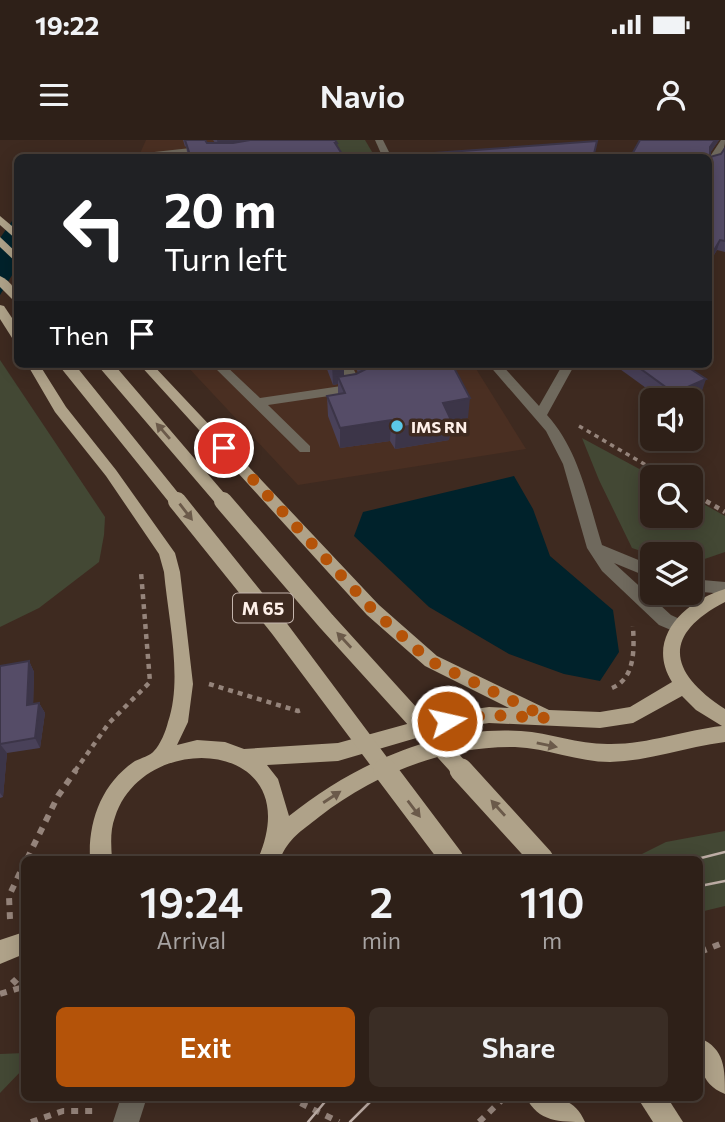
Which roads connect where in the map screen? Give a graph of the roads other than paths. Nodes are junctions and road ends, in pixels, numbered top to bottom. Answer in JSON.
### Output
{"nodes":[{"id":1,"x":725,"y":140,"type":"edge"},
{"id":2,"x":211,"y":149,"type":"edge"},
{"id":3,"x":137,"y":154,"type":"edge"},
{"id":4,"x":712,"y":159,"type":"edge"},
{"id":5,"x":0,"y":219,"type":"edge"},
{"id":6,"x":14,"y":234,"type":"edge"},
{"id":7,"x":0,"y":240,"type":"edge"},
{"id":8,"x":14,"y":256,"type":"edge"},
{"id":9,"x":3,"y":283,"type":"edge"},
{"id":10,"x":14,"y":297,"type":"edge"},
{"id":11,"x":0,"y":309,"type":"edge"},
{"id":12,"x":14,"y":332,"type":"edge"},
{"id":13,"x":35,"y":368,"type":"edge"},
{"id":14,"x":69,"y":368,"type":"edge"},
{"id":15,"x":109,"y":368,"type":"edge"},
{"id":16,"x":149,"y":368,"type":"edge"},
{"id":17,"x":221,"y":368,"type":"edge"},
{"id":18,"x":347,"y":368,"type":"edge"},
{"id":19,"x":498,"y":368,"type":"edge"},
{"id":20,"x":567,"y":368,"type":"edge"},
{"id":21,"x":257,"y":403,"type":"junction"},
{"id":22,"x":540,"y":415,"type":"junction"},
{"id":23,"x":305,"y":449,"type":"dead end"},
{"id":24,"x":595,"y":548,"type":"junction"},
{"id":25,"x":640,"y":567,"type":"edge"},
{"id":26,"x":703,"y":586,"type":"edge"},
{"id":27,"x":725,"y":588,"type":"edge"},
{"id":28,"x":725,"y":595,"type":"edge"},
{"id":29,"x":678,"y":626,"type":"junction"},
{"id":30,"x":683,"y":684,"type":"junction"},
{"id":31,"x":548,"y":718,"type":"junction"},
{"id":32,"x":725,"y":719,"type":"edge"},
{"id":33,"x":725,"y":734,"type":"edge"},
{"id":34,"x":162,"y":755,"type":"junction"},
{"id":35,"x":243,"y":758,"type":"junction"},
{"id":36,"x":277,"y":838,"type":"junction"},
{"id":37,"x":101,"y":856,"type":"edge"},
{"id":38,"x":270,"y":856,"type":"edge"},
{"id":39,"x":450,"y":856,"type":"edge"},
{"id":40,"x":539,"y":856,"type":"edge"},
{"id":41,"x":21,"y":944,"type":"edge"},
{"id":42,"x":0,"y":952,"type":"edge"},
{"id":43,"x":703,"y":1054,"type":"edge"},
{"id":44,"x":725,"y":1081,"type":"edge"},
{"id":45,"x":544,"y":1101,"type":"edge"},
{"id":46,"x":653,"y":1101,"type":"edge"},
{"id":47,"x":572,"y":1122,"type":"edge"},
{"id":48,"x":670,"y":1122,"type":"edge"}],
"edges":[{"from":1,"to":4,"type":"street"},
{"from":2,"to":3,"type":"street"},
{"from":5,"to":6,"type":"main road"},
{"from":7,"to":8,"type":"main road"},
{"from":9,"to":10,"type":"main road"},
{"from":11,"to":12,"type":"main road"},
{"from":13,"to":34,"type":"main road"},
{"from":14,"to":39,"type":"main road","number":"M 65","one_way":true,"bridge":true},
{"from":40,"to":15,"type":"main road","number":"M 65","one_way":true,"bridge":true},
{"from":16,"to":31,"type":"main road"},
{"from":17,"to":21,"type":"street"},
{"from":18,"to":21,"type":"street"},
{"from":19,"to":22,"type":"street"},
{"from":20,"to":22,"type":"street"},
{"from":21,"to":23,"type":"street"},
{"from":22,"to":24,"type":"street"},
{"from":24,"to":25,"type":"street"},
{"from":24,"to":29,"type":"street"},
{"from":26,"to":27,"type":"street"},
{"from":28,"to":29,"type":"main road"},
{"from":29,"to":30,"type":"main road"},
{"from":30,"to":31,"type":"main road"},
{"from":30,"to":32,"type":"main road"},
{"from":31,"to":35,"type":"main road"},
{"from":36,"to":33,"type":"main road","one_way":true},
{"from":34,"to":35,"type":"main road"},
{"from":34,"to":37,"type":"main road"},
{"from":35,"to":36,"type":"main road"},
{"from":36,"to":38,"type":"main road"},
{"from":41,"to":42,"type":"main road"},
{"from":43,"to":44,"type":"main road"},
{"from":45,"to":47,"type":"main road"},
{"from":46,"to":48,"type":"main road"}]}
